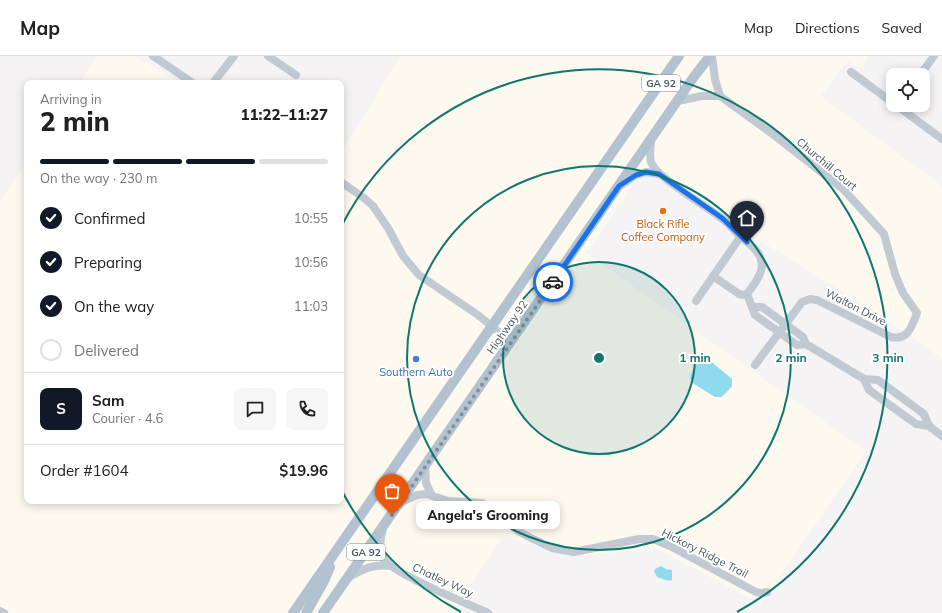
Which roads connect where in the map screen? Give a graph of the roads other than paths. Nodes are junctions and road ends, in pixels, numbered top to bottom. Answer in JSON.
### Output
{"nodes":[{"id":1,"x":153,"y":56,"type":"edge"},
{"id":2,"x":234,"y":56,"type":"edge"},
{"id":3,"x":268,"y":56,"type":"edge"},
{"id":4,"x":679,"y":56,"type":"edge"},
{"id":5,"x":711,"y":56,"type":"edge"},
{"id":6,"x":934,"y":56,"type":"edge"},
{"id":7,"x":925,"y":68,"type":"edge"},
{"id":8,"x":851,"y":72,"type":"dead end"},
{"id":9,"x":296,"y":75,"type":"dead end"},
{"id":10,"x":189,"y":80,"type":"edge"},
{"id":11,"x":215,"y":80,"type":"edge"},
{"id":12,"x":720,"y":96,"type":"junction"},
{"id":13,"x":886,"y":98,"type":"edge"},
{"id":14,"x":678,"y":101,"type":"junction"},
{"id":15,"x":905,"y":112,"type":"edge"},
{"id":16,"x":942,"y":139,"type":"edge"},
{"id":17,"x":651,"y":141,"type":"junction"},
{"id":18,"x":659,"y":174,"type":"junction"},
{"id":19,"x":344,"y":184,"type":"edge"},
{"id":20,"x":619,"y":186,"type":"junction"},
{"id":21,"x":741,"y":236,"type":"junction"},
{"id":22,"x":713,"y":276,"type":"junction"},
{"id":23,"x":747,"y":294,"type":"junction"},
{"id":24,"x":696,"y":301,"type":"dead end"},
{"id":25,"x":752,"y":307,"type":"junction"},
{"id":26,"x":917,"y":313,"type":"joint"},
{"id":27,"x":785,"y":324,"type":"junction"},
{"id":28,"x":491,"y":327,"type":"junction"},
{"id":29,"x":779,"y":333,"type":"junction"},
{"id":30,"x":511,"y":342,"type":"junction"},
{"id":31,"x":806,"y":344,"type":"junction"},
{"id":32,"x":755,"y":365,"type":"dead end"},
{"id":33,"x":864,"y":379,"type":"junction"},
{"id":34,"x":929,"y":426,"type":"junction"},
{"id":35,"x":942,"y":436,"type":"edge"},
{"id":36,"x":425,"y":466,"type":"junction"},
{"id":37,"x":431,"y":494,"type":"junction"},
{"id":38,"x":399,"y":504,"type":"junction"},
{"id":39,"x":384,"y":526,"type":"junction"},
{"id":40,"x":334,"y":553,"type":"junction"},
{"id":41,"x":390,"y":566,"type":"junction"},
{"id":42,"x":347,"y":578,"type":"junction"},
{"id":43,"x":767,"y":592,"type":"dead end"},
{"id":44,"x":0,"y":611,"type":"edge"},
{"id":45,"x":4,"y":613,"type":"edge"},
{"id":46,"x":293,"y":613,"type":"edge"},
{"id":47,"x":306,"y":613,"type":"edge"},
{"id":48,"x":323,"y":613,"type":"edge"},
{"id":49,"x":488,"y":613,"type":"edge"}],
"edges":[{"from":1,"to":10,"type":"street"},
{"from":2,"to":11,"type":"street"},
{"from":3,"to":9,"type":"street"},
{"from":4,"to":28,"type":"main road","name":"Highway 92","number":"GA 92"},
{"from":5,"to":12,"type":"street"},
{"from":5,"to":14,"type":"main road","name":"Highway 92","number":"GA 92"},
{"from":6,"to":7,"type":"street"},
{"from":8,"to":13,"type":"street"},
{"from":12,"to":14,"type":"street"},
{"from":12,"to":26,"type":"street","name":"Churchill Court"},
{"from":14,"to":17,"type":"main road","name":"Highway 92","number":"GA 92"},
{"from":15,"to":16,"type":"street"},
{"from":17,"to":18,"type":"street"},
{"from":17,"to":20,"type":"main road","name":"Highway 92","number":"GA 92"},
{"from":18,"to":20,"type":"street"},
{"from":18,"to":21,"type":"street"},
{"from":19,"to":28,"type":"street"},
{"from":20,"to":30,"type":"main road","name":"Highway 92","number":"GA 92"},
{"from":21,"to":22,"type":"street"},
{"from":21,"to":23,"type":"street"},
{"from":22,"to":23,"type":"street"},
{"from":22,"to":24,"type":"street"},
{"from":23,"to":25,"type":"street"},
{"from":25,"to":27,"type":"street"},
{"from":25,"to":29,"type":"street"},
{"from":26,"to":27,"type":"street","name":"Walton Drive"},
{"from":27,"to":29,"type":"street","name":"Walton Drive"},
{"from":27,"to":31,"type":"street"},
{"from":28,"to":30,"type":"street"},
{"from":28,"to":40,"type":"main road","name":"Highway 92","number":"GA 92"},
{"from":29,"to":31,"type":"street"},
{"from":29,"to":32,"type":"street","name":"Walton Drive"},
{"from":30,"to":36,"type":"main road","name":"Highway 92","number":"GA 92"},
{"from":31,"to":33,"type":"street"},
{"from":33,"to":34,"type":"street"},
{"from":33,"to":34,"type":"street"},
{"from":34,"to":35,"type":"street"},
{"from":36,"to":37,"type":"street"},
{"from":36,"to":38,"type":"main road","name":"Highway 92","number":"GA 92"},
{"from":37,"to":38,"type":"street","name":"Hickory Ridge Trail"},
{"from":37,"to":43,"type":"street","name":"Hickory Ridge Trail"},
{"from":38,"to":39,"type":"main road","name":"Highway 92","number":"GA 92"},
{"from":39,"to":41,"type":"street"},
{"from":39,"to":42,"type":"main road","name":"Highway 92","number":"GA 92"},
{"from":40,"to":46,"type":"main road","name":"Highway 92","number":"GA 92"},
{"from":40,"to":47,"type":"main road"},
{"from":41,"to":42,"type":"street","name":"Chatley Way"},
{"from":41,"to":49,"type":"street","name":"Chatley Way"},
{"from":42,"to":48,"type":"main road","name":"Highway 92","number":"GA 92"},
{"from":44,"to":45,"type":"street"}]}
